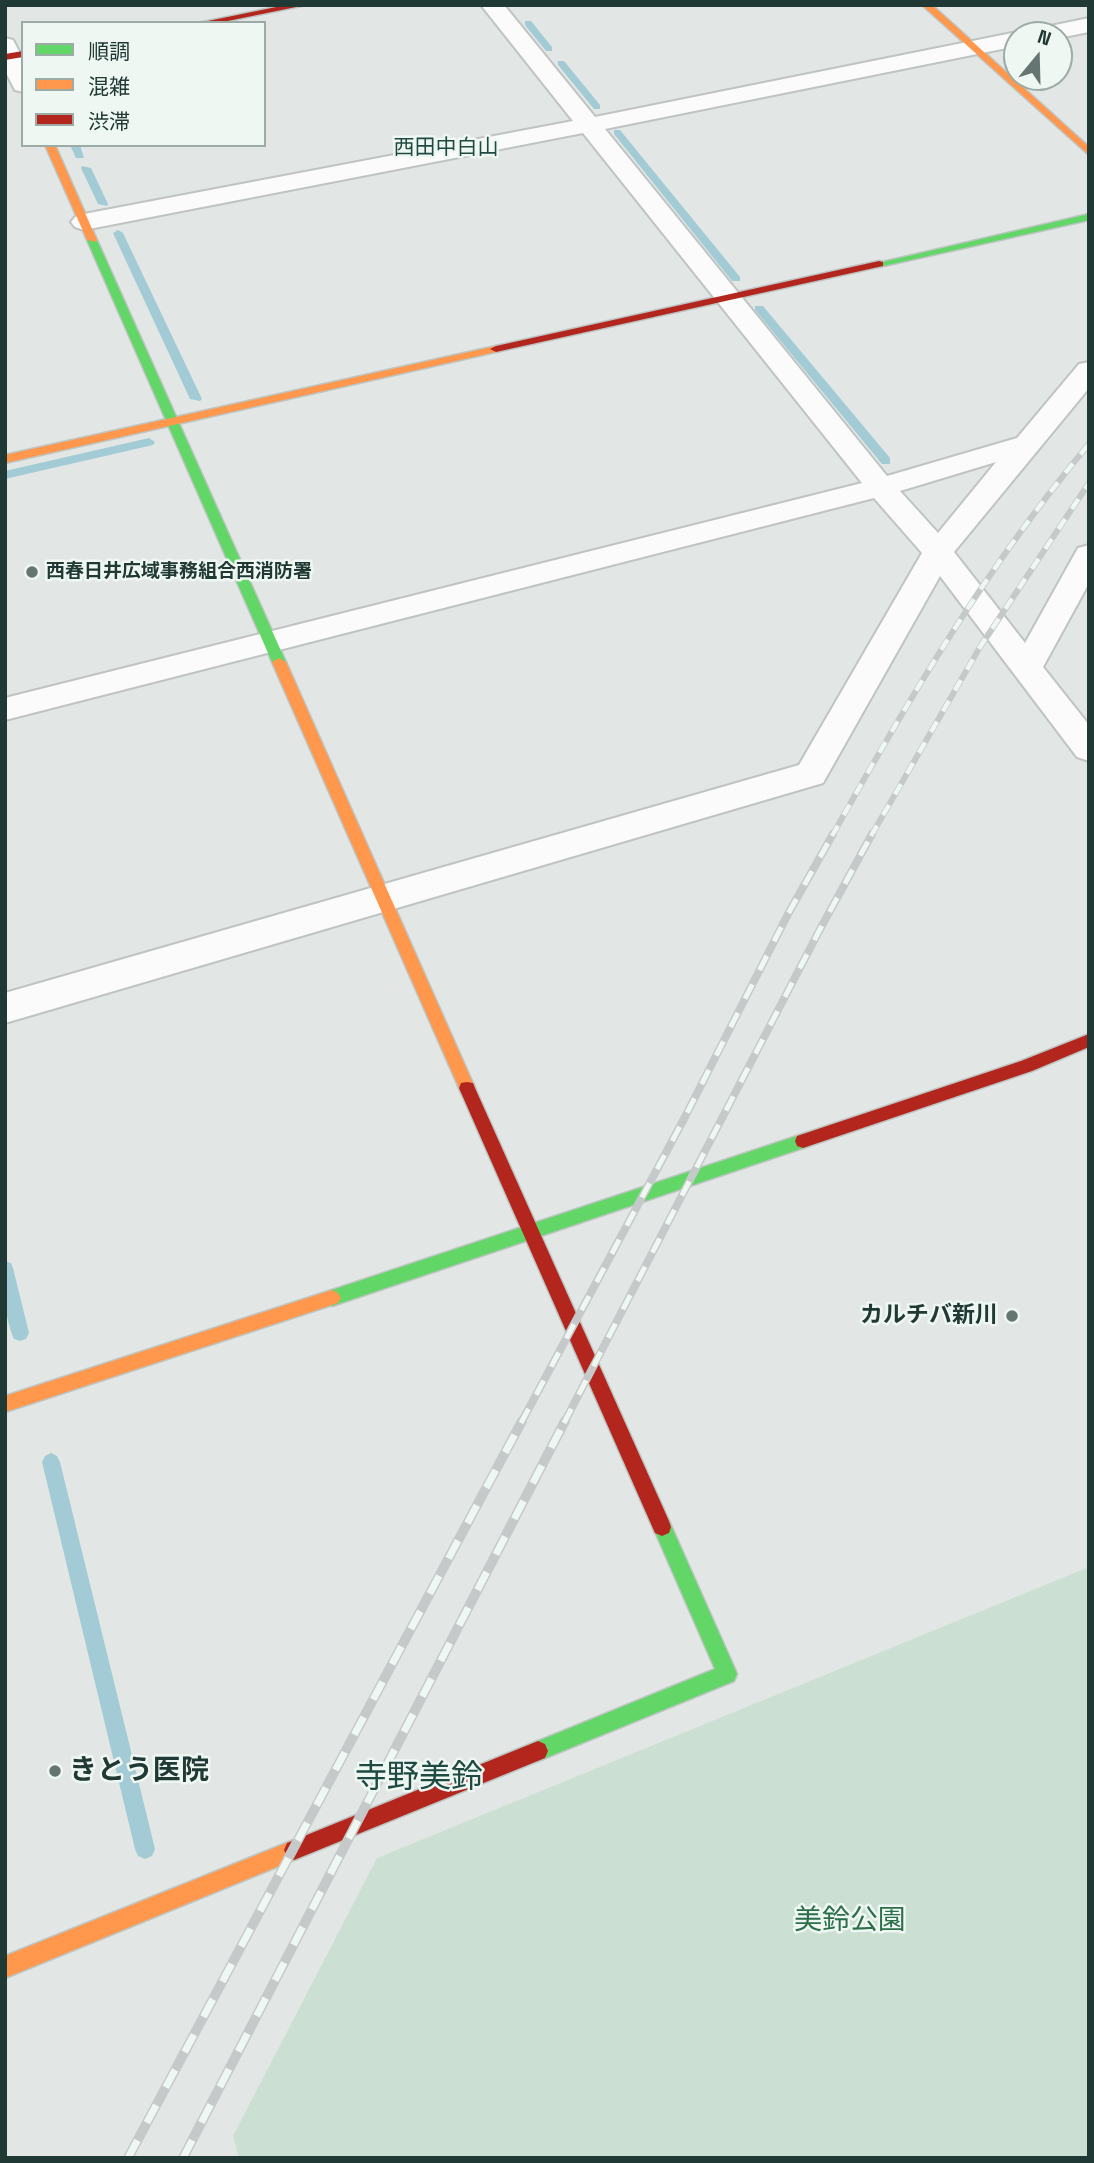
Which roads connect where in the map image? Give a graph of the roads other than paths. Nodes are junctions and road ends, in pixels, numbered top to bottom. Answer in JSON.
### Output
{"nodes":[{"id":1,"x":302,"y":5,"type":"edge"},
{"id":2,"x":492,"y":5,"type":"edge"},
{"id":3,"x":926,"y":5,"type":"edge"},
{"id":4,"x":213,"y":21,"type":"edge"},
{"id":5,"x":1003,"y":42,"type":"edge"},
{"id":6,"x":974,"y":48,"type":"junction"},
{"id":7,"x":11,"y":53,"type":"edge"},
{"id":8,"x":21,"y":80,"type":"edge"},
{"id":9,"x":589,"y":125,"type":"junction"},
{"id":10,"x":51,"y":147,"type":"edge"},
{"id":11,"x":1089,"y":152,"type":"edge"},
{"id":12,"x":1089,"y":217,"type":"edge"},
{"id":13,"x":84,"y":222,"type":"junction"},
{"id":14,"x":728,"y":298,"type":"junction"},
{"id":15,"x":1089,"y":370,"type":"edge"},
{"id":16,"x":172,"y":422,"type":"junction"},
{"id":17,"x":1027,"y":443,"type":"junction"},
{"id":18,"x":5,"y":459,"type":"edge"},
{"id":19,"x":881,"y":487,"type":"junction"},
{"id":20,"x":938,"y":552,"type":"junction"},
{"id":21,"x":1089,"y":555,"type":"edge"},
{"id":22,"x":270,"y":642,"type":"junction"},
{"id":23,"x":1027,"y":667,"type":"junction"},
{"id":24,"x":5,"y":709,"type":"edge"},
{"id":25,"x":1089,"y":748,"type":"edge"},
{"id":26,"x":383,"y":899,"type":"junction"},
{"id":27,"x":5,"y":1009,"type":"edge"},
{"id":28,"x":1089,"y":1040,"type":"edge"},
{"id":29,"x":531,"y":1233,"type":"junction"},
{"id":30,"x":5,"y":1404,"type":"edge"},
{"id":31,"x":5,"y":1967,"type":"edge"}],
"edges":[{"from":1,"to":4,"type":"street"},
{"from":2,"to":9,"type":"street"},
{"from":3,"to":6,"type":"street"},
{"from":5,"to":6,"type":"street"},
{"from":6,"to":9,"type":"street"},
{"from":6,"to":11,"type":"street"},
{"from":7,"to":8,"type":"street"},
{"from":9,"to":13,"type":"street"},
{"from":9,"to":14,"type":"street"},
{"from":10,"to":13,"type":"street"},
{"from":12,"to":14,"type":"street"},
{"from":13,"to":16,"type":"street"},
{"from":14,"to":16,"type":"street"},
{"from":14,"to":19,"type":"street"},
{"from":15,"to":17,"type":"street"},
{"from":16,"to":18,"type":"street"},
{"from":16,"to":22,"type":"street"},
{"from":17,"to":19,"type":"street"},
{"from":17,"to":20,"type":"street"},
{"from":19,"to":20,"type":"street"},
{"from":19,"to":22,"type":"street"},
{"from":20,"to":23,"type":"street"},
{"from":20,"to":26,"type":"street"},
{"from":21,"to":23,"type":"street"},
{"from":22,"to":24,"type":"street"},
{"from":22,"to":26,"type":"street"},
{"from":23,"to":25,"type":"street"},
{"from":26,"to":27,"type":"street"},
{"from":26,"to":29,"type":"street"},
{"from":28,"to":29,"type":"street"},
{"from":29,"to":30,"type":"street"},
{"from":29,"to":31,"type":"street"}]}
